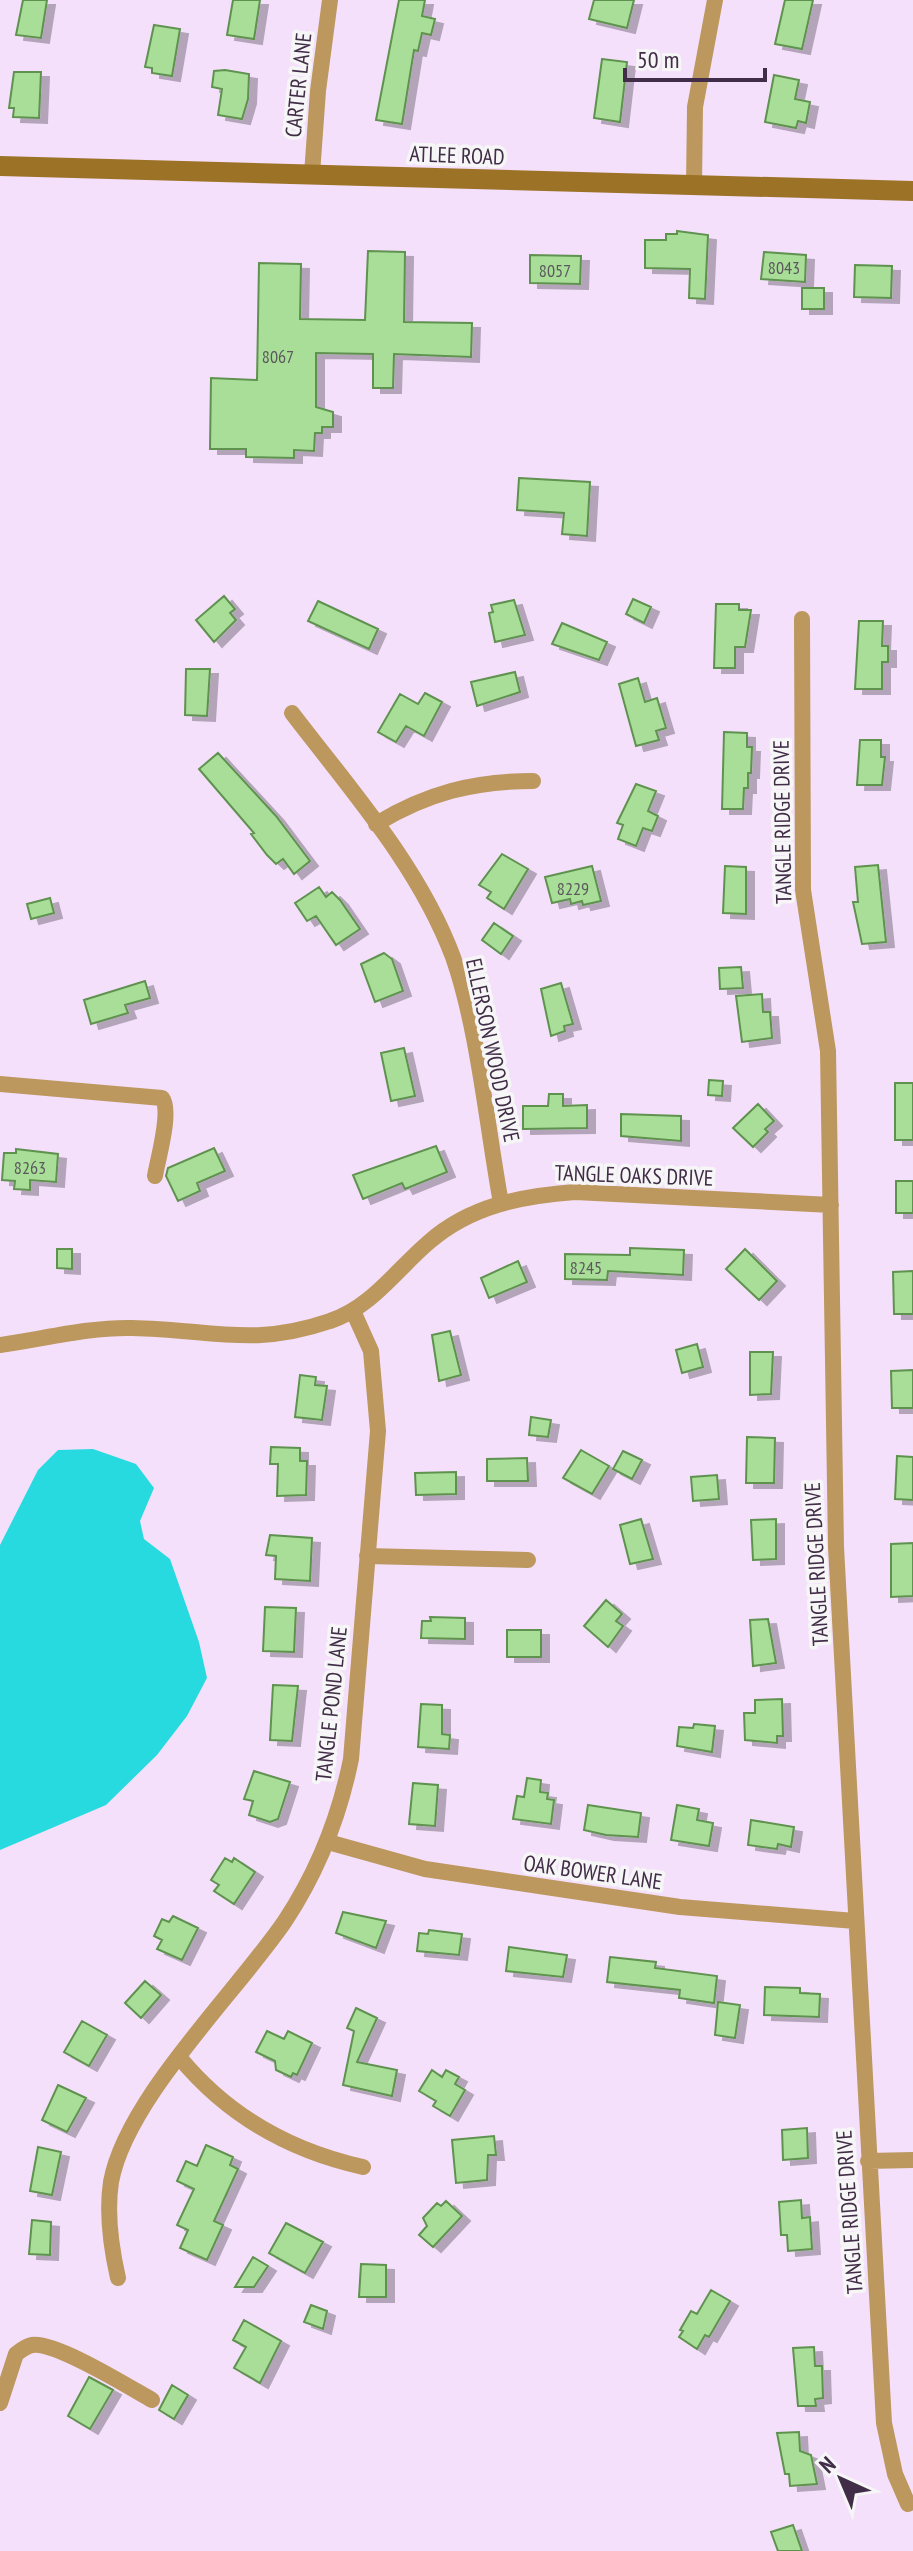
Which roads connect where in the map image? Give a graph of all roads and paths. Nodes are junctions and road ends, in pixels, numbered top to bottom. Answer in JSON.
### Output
{"nodes":[{"id":1,"x":330,"y":0,"type":"edge"},
{"id":2,"x":715,"y":0,"type":"edge"},
{"id":3,"x":0,"y":166,"type":"edge"},
{"id":4,"x":312,"y":174,"type":"junction"},
{"id":5,"x":694,"y":185,"type":"junction"},
{"id":6,"x":913,"y":191,"type":"edge"},
{"id":7,"x":802,"y":619,"type":"dead end"},
{"id":8,"x":292,"y":713,"type":"dead end"},
{"id":9,"x":533,"y":781,"type":"dead end"},
{"id":10,"x":376,"y":824,"type":"junction"},
{"id":11,"x":0,"y":1084,"type":"edge"},
{"id":12,"x":155,"y":1176,"type":"dead end"},
{"id":13,"x":501,"y":1203,"type":"junction"},
{"id":14,"x":831,"y":1205,"type":"junction"},
{"id":15,"x":353,"y":1311,"type":"junction"},
{"id":16,"x":0,"y":1345,"type":"edge"},
{"id":17,"x":367,"y":1556,"type":"junction"},
{"id":18,"x":528,"y":1560,"type":"dead end"},
{"id":19,"x":328,"y":1842,"type":"junction"},
{"id":20,"x":855,"y":1921,"type":"junction"},
{"id":21,"x":180,"y":2058,"type":"junction"},
{"id":22,"x":913,"y":2160,"type":"edge"},
{"id":23,"x":868,"y":2161,"type":"junction"},
{"id":24,"x":363,"y":2167,"type":"dead end"},
{"id":25,"x":118,"y":2278,"type":"dead end"},
{"id":26,"x":152,"y":2400,"type":"dead end"},
{"id":27,"x":0,"y":2403,"type":"edge"},
{"id":28,"x":908,"y":2504,"type":"dead end"}],
"edges":[{"from":1,"to":4,"type":"street","name":"CARTER LANE"},
{"from":2,"to":5,"type":"street"},
{"from":3,"to":4,"type":"main road","name":"ATLEE ROAD"},
{"from":4,"to":5,"type":"main road","name":"ATLEE ROAD"},
{"from":5,"to":6,"type":"main road","name":"ATLEE ROAD"},
{"from":7,"to":14,"type":"street","name":"TANGLE RIDGE DRIVE"},
{"from":8,"to":10,"type":"street","name":"ELLERSON WOOD DRIVE"},
{"from":9,"to":10,"type":"street"},
{"from":10,"to":13,"type":"street","name":"ELLERSON WOOD DRIVE"},
{"from":11,"to":12,"type":"street"},
{"from":13,"to":14,"type":"street","name":"TANGLE OAKS DRIVE"},
{"from":13,"to":15,"type":"street","name":"TANGLE OAKS DRIVE"},
{"from":14,"to":20,"type":"street","name":"TANGLE RIDGE DRIVE"},
{"from":15,"to":16,"type":"street","name":"TANGLE OAKS DRIVE"},
{"from":15,"to":17,"type":"street","name":"TANGLE POND LANE"},
{"from":17,"to":18,"type":"street"},
{"from":17,"to":19,"type":"street","name":"TANGLE POND LANE"},
{"from":19,"to":20,"type":"street","name":"OAK BOWER LANE"},
{"from":19,"to":21,"type":"street","name":"TANGLE POND LANE"},
{"from":20,"to":23,"type":"street","name":"TANGLE RIDGE DRIVE"},
{"from":21,"to":24,"type":"street"},
{"from":21,"to":25,"type":"street","name":"TANGLE POND LANE"},
{"from":22,"to":23,"type":"street"},
{"from":23,"to":28,"type":"street","name":"TANGLE RIDGE DRIVE"},
{"from":26,"to":27,"type":"street"}]}
